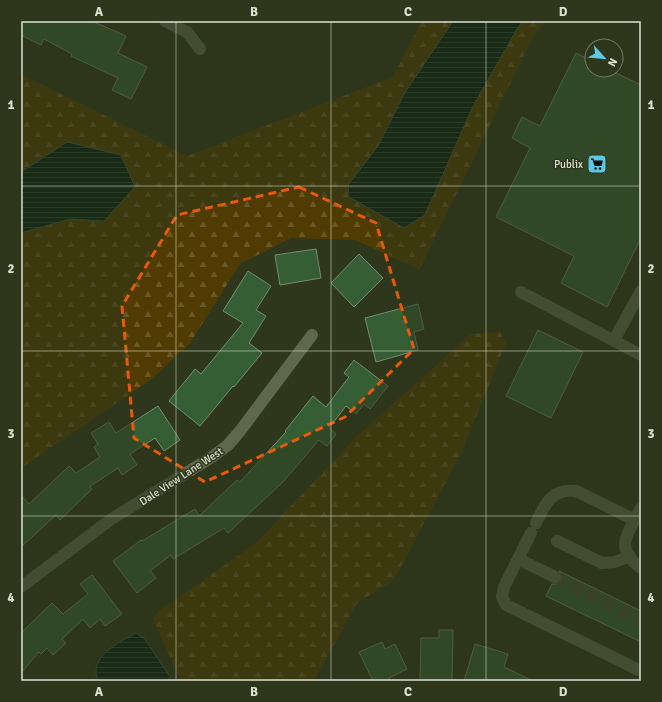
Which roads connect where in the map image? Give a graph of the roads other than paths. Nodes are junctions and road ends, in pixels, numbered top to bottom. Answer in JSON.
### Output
{"nodes":[{"id":1,"x":165,"y":21,"type":"edge"},
{"id":2,"x":200,"y":48,"type":"dead end"},
{"id":3,"x":521,"y":292,"type":"dead end"},
{"id":4,"x":641,"y":292,"type":"edge"},
{"id":5,"x":312,"y":335,"type":"dead end"},
{"id":6,"x":614,"y":340,"type":"junction"},
{"id":7,"x":641,"y":354,"type":"edge"},
{"id":8,"x":641,"y":508,"type":"edge"},
{"id":9,"x":635,"y":520,"type":"junction"},
{"id":10,"x":557,"y":541,"type":"dead end"},
{"id":11,"x":630,"y":556,"type":"junction"},
{"id":12,"x":518,"y":559,"type":"junction"},
{"id":13,"x":641,"y":568,"type":"edge"},
{"id":14,"x":555,"y":577,"type":"tunnel mouth"},
{"id":15,"x":21,"y":587,"type":"edge"},
{"id":16,"x":641,"y":671,"type":"edge"}],
"edges":[{"from":1,"to":2,"type":"street"},
{"from":3,"to":6,"type":"street"},
{"from":4,"to":6,"type":"street"},
{"from":5,"to":15,"type":"street","name":"Dale View Lane West"},
{"from":6,"to":7,"type":"street"},
{"from":8,"to":9,"type":"street"},
{"from":9,"to":11,"type":"street"},
{"from":9,"to":12,"type":"street"},
{"from":10,"to":11,"type":"street"},
{"from":11,"to":13,"type":"street"},
{"from":12,"to":14,"type":"street"},
{"from":12,"to":16,"type":"street"}]}
